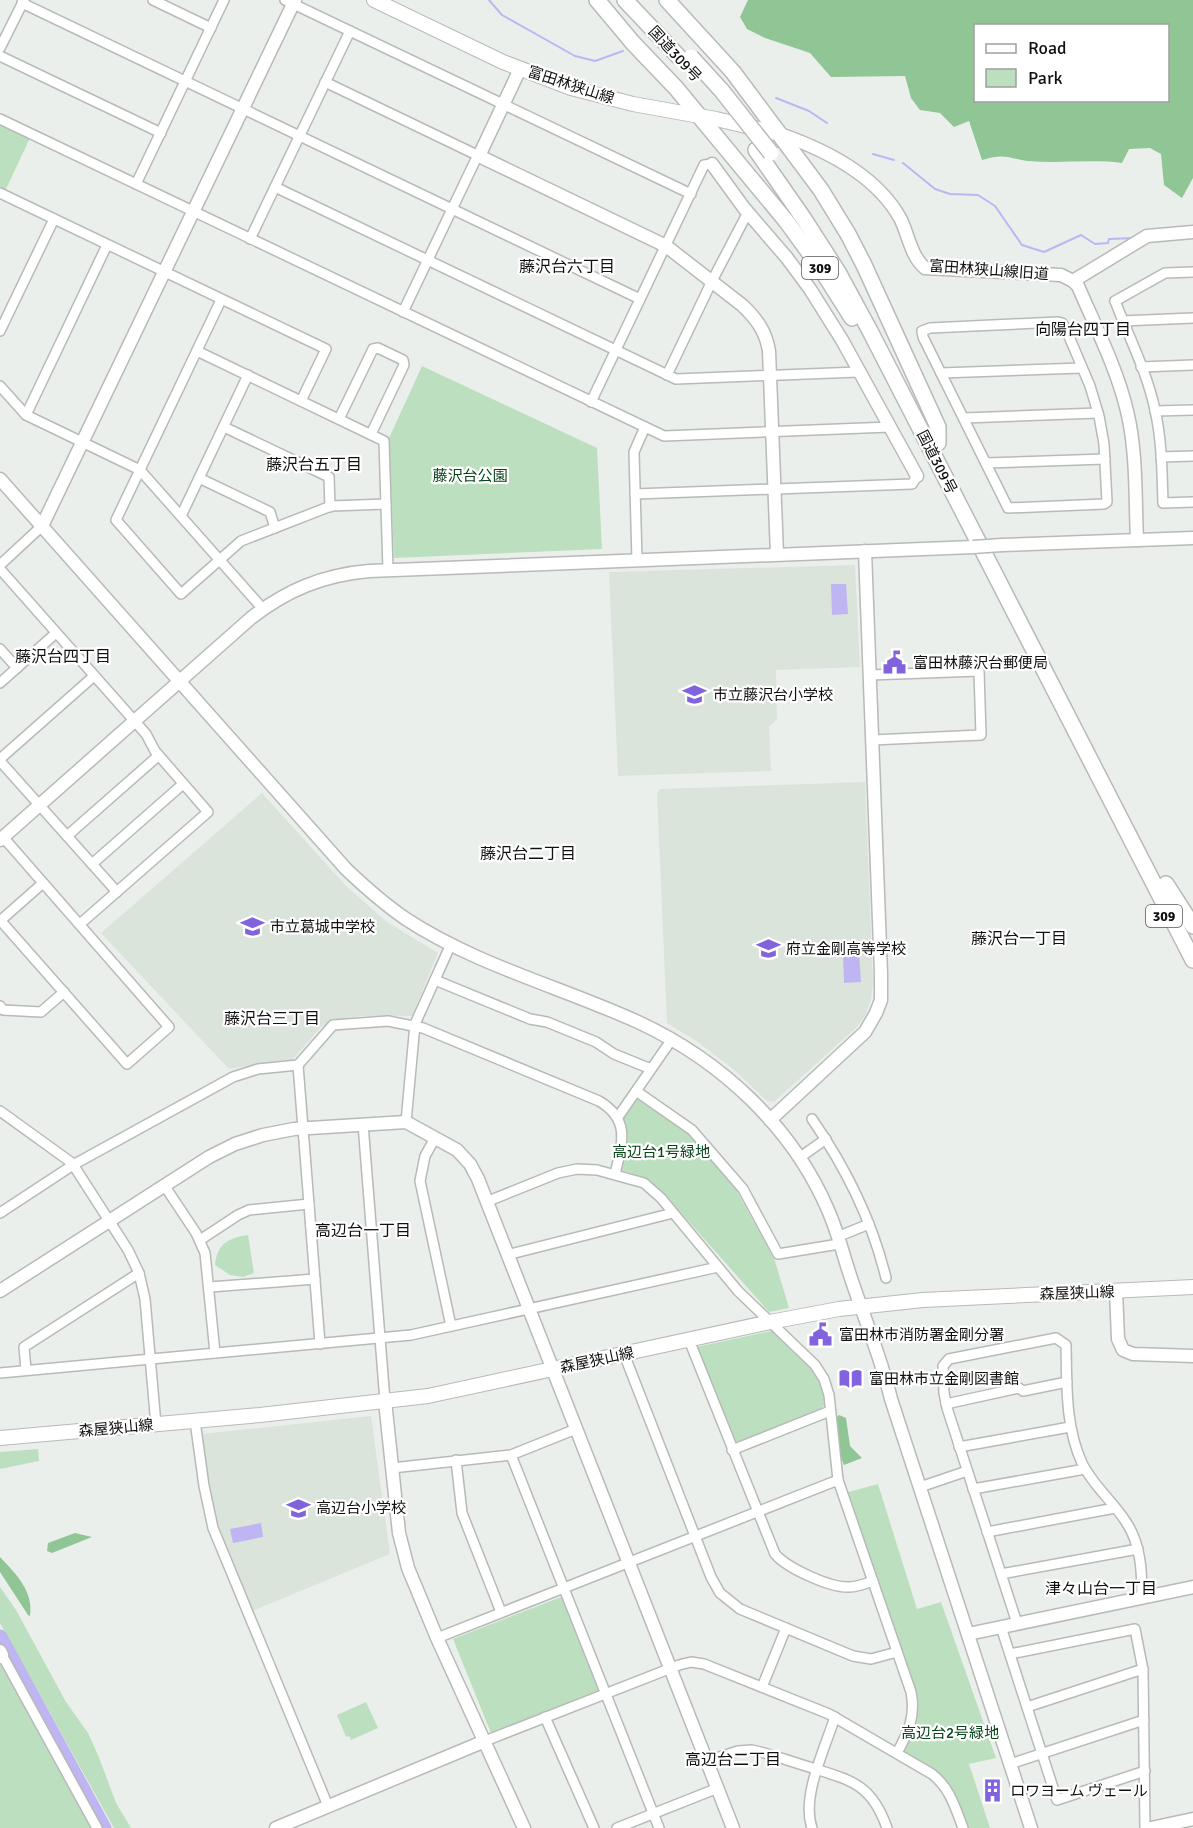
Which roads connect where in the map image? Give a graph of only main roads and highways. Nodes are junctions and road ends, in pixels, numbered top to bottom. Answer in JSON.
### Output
{"nodes":[{"id":1,"x":374,"y":0,"type":"edge"},
{"id":2,"x":597,"y":0,"type":"edge"},
{"id":3,"x":625,"y":0,"type":"edge"},
{"id":4,"x":639,"y":0,"type":"edge"},
{"id":5,"x":667,"y":0,"type":"edge"},
{"id":6,"x":684,"y":57,"type":"junction"},
{"id":7,"x":698,"y":115,"type":"junction"},
{"id":8,"x":780,"y":134,"type":"junction"},
{"id":9,"x":924,"y":435,"type":"junction"},
{"id":10,"x":939,"y":443,"type":"junction"},
{"id":11,"x":1139,"y":856,"type":"junction"},
{"id":12,"x":1166,"y":884,"type":"junction"},
{"id":13,"x":1193,"y":926,"type":"edge"},
{"id":14,"x":1193,"y":938,"type":"edge"},
{"id":15,"x":1193,"y":960,"type":"edge"},
{"id":16,"x":1193,"y":975,"type":"edge"},
{"id":17,"x":1193,"y":1287,"type":"edge"},
{"id":18,"x":0,"y":1438,"type":"edge"}],
"edges":[{"from":1,"to":7,"type":"main road","name":"富田林狭山線"},
{"from":2,"to":7,"type":"highway","number":"309"},
{"from":3,"to":6,"type":"highway","name":"国道309号","number":"309"},
{"from":4,"to":6,"type":"highway","name":"国道309号","number":"309"},
{"from":5,"to":8,"type":"highway","number":"309"},
{"from":6,"to":9,"type":"highway","name":"国道309号","number":"309"},
{"from":6,"to":10,"type":"highway","name":"国道309号","number":"309","bridge":true},
{"from":7,"to":8,"type":"main road","name":"富田林狭山線"},
{"from":7,"to":9,"type":"highway","number":"309"},
{"from":8,"to":10,"type":"highway","number":"309"},
{"from":9,"to":11,"type":"highway","name":"国道309号","number":"309"},
{"from":10,"to":12,"type":"highway","name":"国道309号","number":"309"},
{"from":11,"to":15,"type":"highway","name":"国道309号","number":"309"},
{"from":11,"to":16,"type":"highway","number":"309"},
{"from":12,"to":13,"type":"highway","number":"309"},
{"from":12,"to":14,"type":"highway","name":"国道309号","number":"309"},
{"from":17,"to":18,"type":"main road","name":"森屋狭山線"}]}
